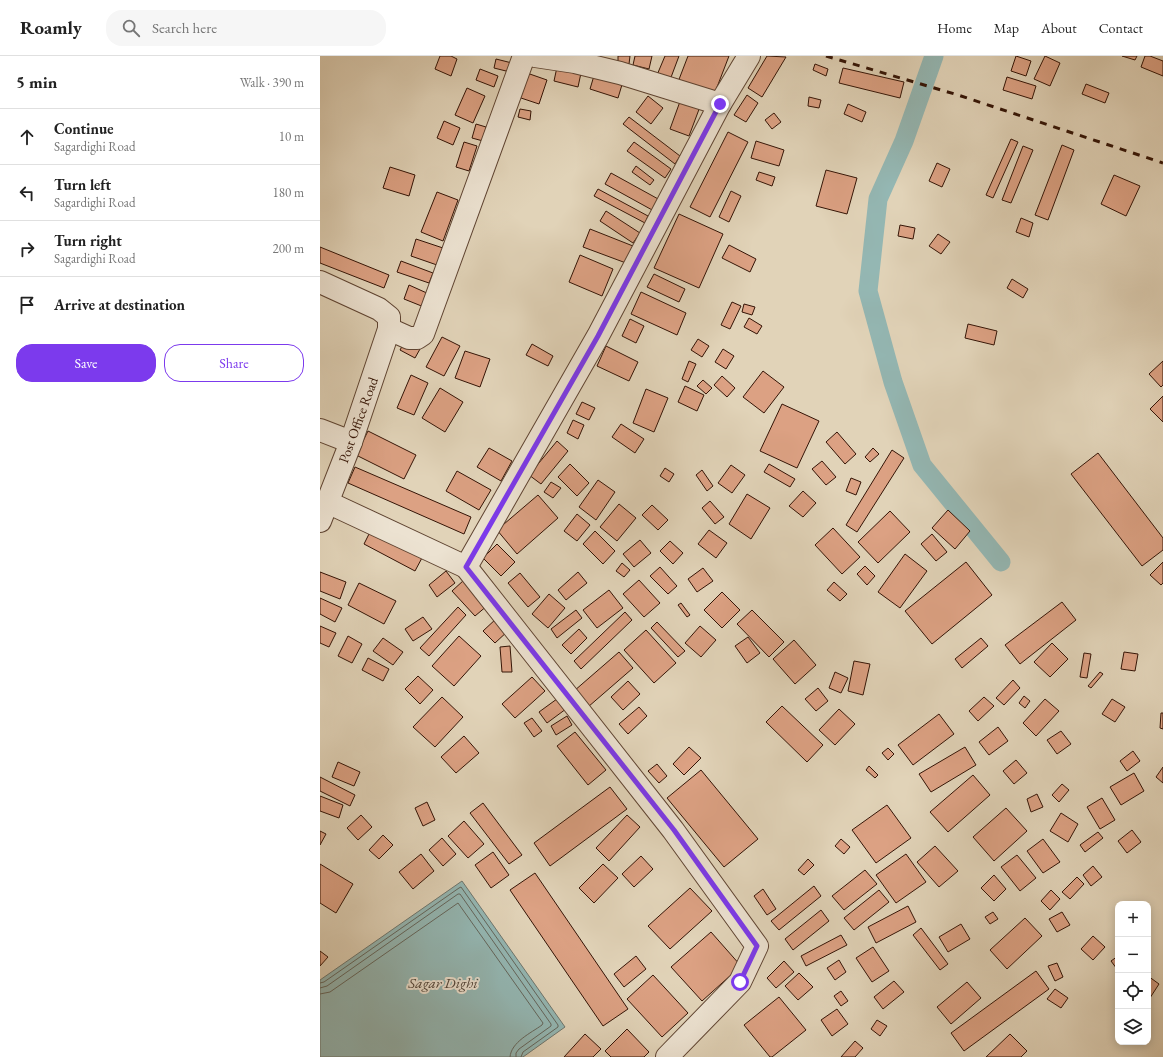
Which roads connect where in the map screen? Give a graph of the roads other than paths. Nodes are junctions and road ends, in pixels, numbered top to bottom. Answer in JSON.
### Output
{"nodes":[{"id":1,"x":524,"y":56,"type":"edge"},
{"id":2,"x":535,"y":56,"type":"edge"},
{"id":3,"x":750,"y":56,"type":"edge"},
{"id":4,"x":720,"y":104,"type":"junction"},
{"id":5,"x":320,"y":282,"type":"edge"},
{"id":6,"x":389,"y":323,"type":"junction"},
{"id":7,"x":320,"y":430,"type":"edge"},
{"id":8,"x":351,"y":442,"type":"junction"},
{"id":9,"x":324,"y":511,"type":"edge"},
{"id":10,"x":466,"y":567,"type":"junction"},
{"id":11,"x":667,"y":1057,"type":"edge"}],
"edges":[{"from":1,"to":6,"type":"street"},
{"from":2,"to":4,"type":"street"},
{"from":3,"to":4,"type":"street"},
{"from":4,"to":10,"type":"street"},
{"from":5,"to":6,"type":"street"},
{"from":6,"to":8,"type":"street","name":"Post Office Road"},
{"from":7,"to":8,"type":"street"},
{"from":8,"to":9,"type":"street","name":"Post Office Road"},
{"from":9,"to":10,"type":"street"},
{"from":10,"to":11,"type":"street"}]}
